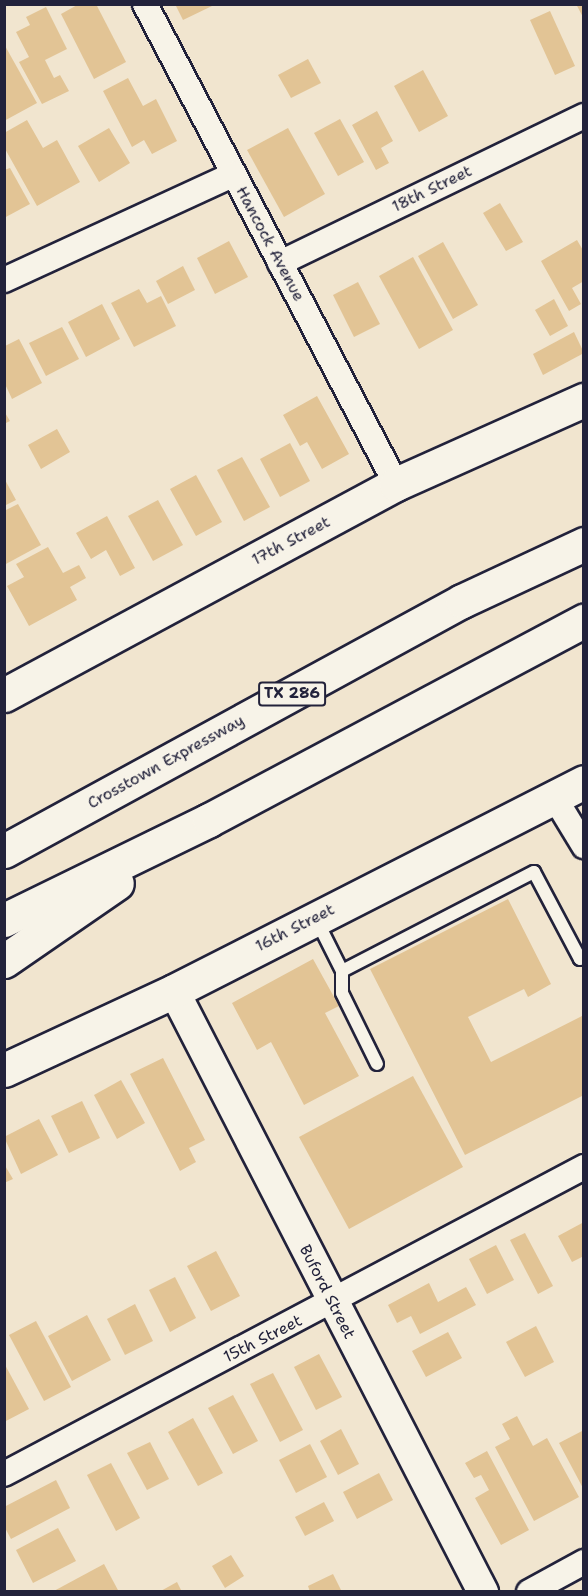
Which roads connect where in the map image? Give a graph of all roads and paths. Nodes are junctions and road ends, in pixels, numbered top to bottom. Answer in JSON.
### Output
{"nodes":[{"id":1,"x":145,"y":4,"type":"edge"},
{"id":2,"x":584,"y":116,"type":"edge"},
{"id":3,"x":234,"y":174,"type":"junction"},
{"id":4,"x":280,"y":263,"type":"junction"},
{"id":5,"x":4,"y":279,"type":"edge"},
{"id":6,"x":584,"y":400,"type":"edge"},
{"id":7,"x":396,"y":484,"type":"junction"},
{"id":8,"x":582,"y":545,"type":"edge"},
{"id":9,"x":584,"y":621,"type":"edge"},
{"id":10,"x":5,"y":693,"type":"edge"},
{"id":11,"x":148,"y":772,"type":"junction"},
{"id":12,"x":584,"y":782,"type":"edge"},
{"id":13,"x":553,"y":795,"type":"junction"},
{"id":14,"x":209,"y":820,"type":"junction"},
{"id":15,"x":4,"y":825,"type":"edge"},
{"id":16,"x":584,"y":846,"type":"edge"},
{"id":17,"x":4,"y":851,"type":"edge"},
{"id":18,"x":315,"y":918,"type":"junction"},
{"id":19,"x":4,"y":920,"type":"edge"},
{"id":20,"x":584,"y":957,"type":"edge"},
{"id":21,"x":4,"y":961,"type":"edge"},
{"id":22,"x":342,"y":970,"type":"junction"},
{"id":23,"x":174,"y":991,"type":"junction"},
{"id":24,"x":377,"y":1064,"type":"dead end"},
{"id":25,"x":4,"y":1070,"type":"edge"},
{"id":26,"x":584,"y":1167,"type":"edge"},
{"id":27,"x":332,"y":1303,"type":"junction"},
{"id":28,"x":4,"y":1474,"type":"edge"},
{"id":29,"x":584,"y":1562,"type":"edge"},
{"id":30,"x":483,"y":1592,"type":"edge"},
{"id":31,"x":529,"y":1592,"type":"edge"}],
"edges":[{"from":1,"to":3,"type":"street","name":"Hancock Avenue"},
{"from":2,"to":4,"type":"street","name":"18th Street"},
{"from":3,"to":4,"type":"street","name":"Hancock Avenue"},
{"from":3,"to":5,"type":"street"},
{"from":4,"to":7,"type":"street","name":"Hancock Avenue"},
{"from":6,"to":7,"type":"main road","name":"17th Street"},
{"from":7,"to":10,"type":"main road","name":"17th Street"},
{"from":8,"to":11,"type":"main road","name":"Crosstown Expressway","number":"TX 286"},
{"from":9,"to":14,"type":"main road"},
{"from":11,"to":15,"type":"main road"},
{"from":11,"to":17,"type":"main road","name":"Crosstown Expressway","number":"TX 286"},
{"from":12,"to":13,"type":"main road","name":"16th Street"},
{"from":13,"to":16,"type":"street"},
{"from":13,"to":18,"type":"main road","name":"16th Street"},
{"from":14,"to":19,"type":"main road"},
{"from":14,"to":21,"type":"main road"},
{"from":18,"to":22,"type":"lane"},
{"from":18,"to":23,"type":"main road","name":"16th Street"},
{"from":20,"to":22,"type":"lane"},
{"from":22,"to":24,"type":"lane"},
{"from":23,"to":25,"type":"main road","name":"16th Street"},
{"from":23,"to":27,"type":"street","name":"Buford Street"},
{"from":26,"to":27,"type":"street","name":"15th Street"},
{"from":27,"to":28,"type":"street","name":"15th Street"},
{"from":27,"to":30,"type":"street","name":"Buford Street"},
{"from":29,"to":31,"type":"street"}]}
